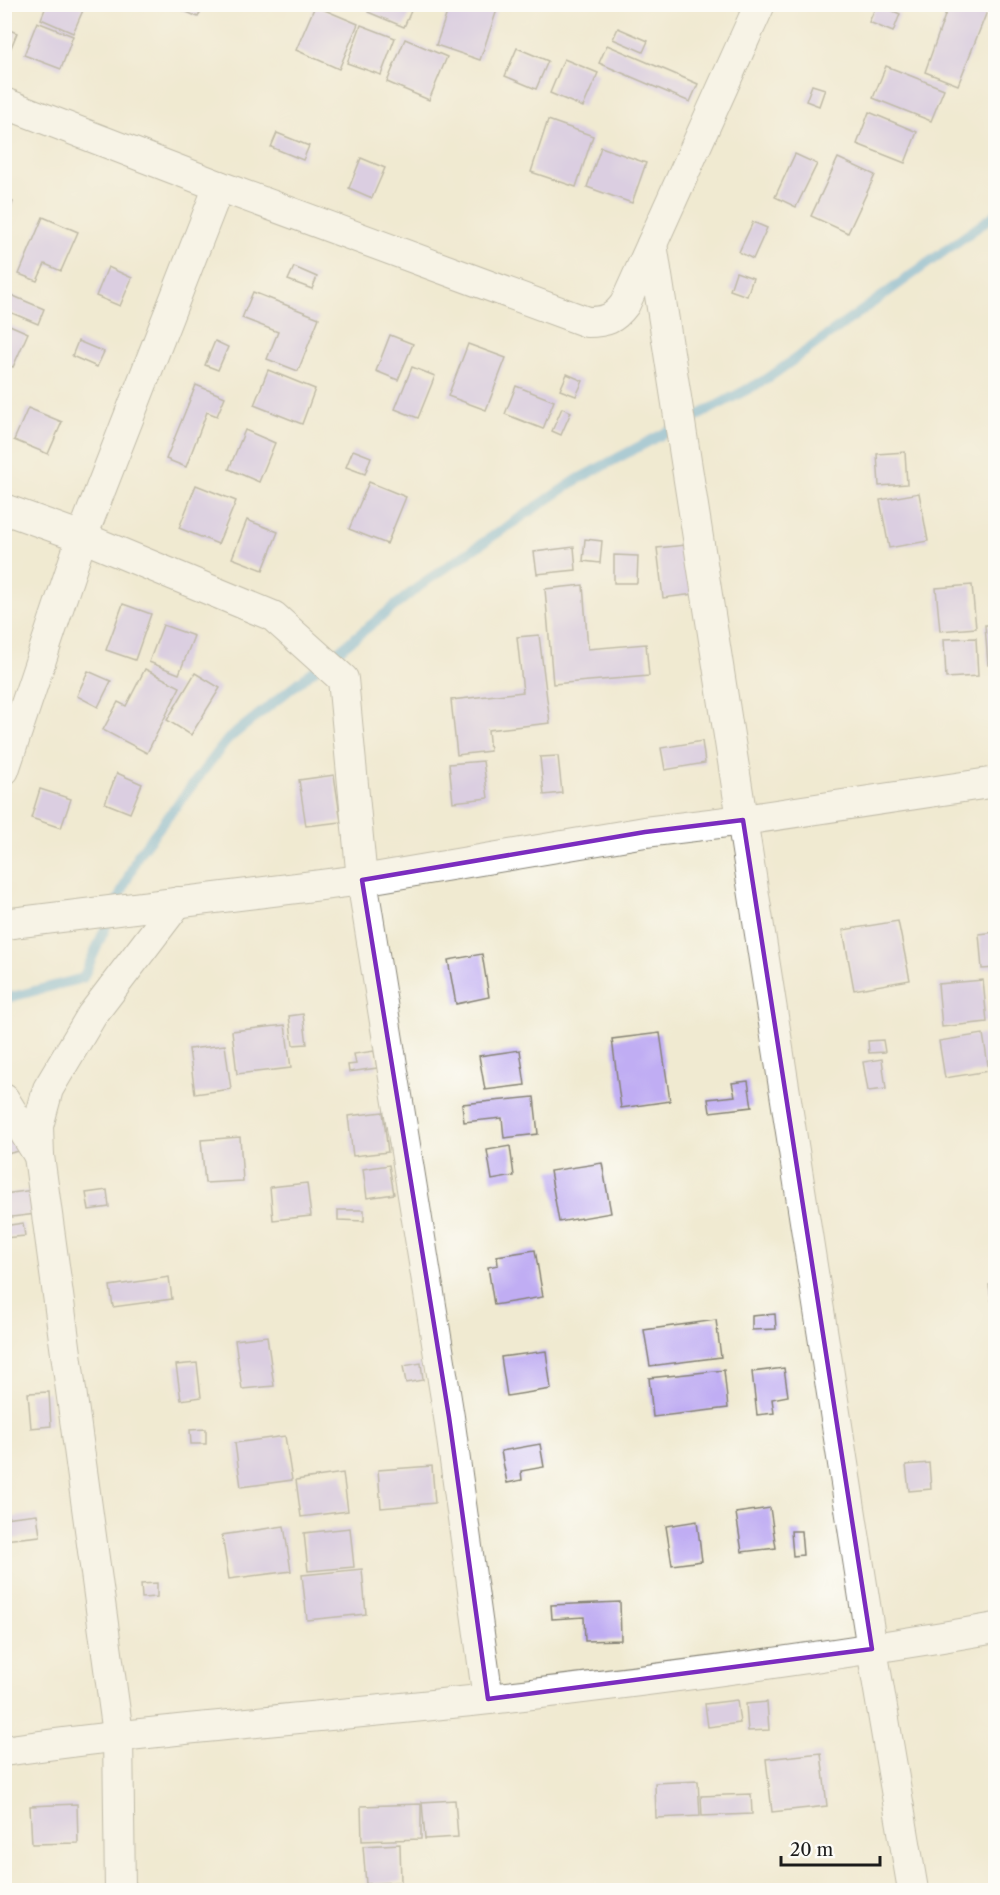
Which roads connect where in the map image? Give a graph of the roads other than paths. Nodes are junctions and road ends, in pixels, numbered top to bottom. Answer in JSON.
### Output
{"nodes":[{"id":1,"x":760,"y":4,"type":"edge"},
{"id":2,"x":4,"y":103,"type":"edge"},
{"id":3,"x":219,"y":186,"type":"junction"},
{"id":4,"x":652,"y":244,"type":"junction"},
{"id":5,"x":4,"y":509,"type":"edge"},
{"id":6,"x":82,"y":537,"type":"junction"},
{"id":7,"x":4,"y":770,"type":"edge"},
{"id":8,"x":996,"y":782,"type":"edge"},
{"id":9,"x":742,"y":820,"type":"junction"},
{"id":10,"x":362,"y":880,"type":"junction"},
{"id":11,"x":178,"y":902,"type":"junction"},
{"id":12,"x":4,"y":924,"type":"edge"},
{"id":13,"x":4,"y":1099,"type":"edge"},
{"id":14,"x":39,"y":1156,"type":"junction"},
{"id":15,"x":996,"y":1628,"type":"edge"},
{"id":16,"x":872,"y":1649,"type":"junction"},
{"id":17,"x":489,"y":1699,"type":"junction"},
{"id":18,"x":118,"y":1734,"type":"junction"},
{"id":19,"x":4,"y":1751,"type":"edge"},
{"id":20,"x":120,"y":1890,"type":"edge"},
{"id":21,"x":913,"y":1890,"type":"edge"}],
"edges":[{"from":1,"to":4,"type":"street"},
{"from":2,"to":3,"type":"street"},
{"from":3,"to":4,"type":"street"},
{"from":3,"to":6,"type":"street"},
{"from":4,"to":9,"type":"street"},
{"from":5,"to":6,"type":"street"},
{"from":6,"to":7,"type":"street"},
{"from":6,"to":10,"type":"street"},
{"from":8,"to":9,"type":"street"},
{"from":9,"to":10,"type":"street"},
{"from":9,"to":16,"type":"street"},
{"from":10,"to":11,"type":"street"},
{"from":10,"to":17,"type":"street"},
{"from":11,"to":12,"type":"street"},
{"from":11,"to":14,"type":"street"},
{"from":13,"to":14,"type":"street"},
{"from":14,"to":18,"type":"street"},
{"from":15,"to":16,"type":"street"},
{"from":16,"to":17,"type":"street"},
{"from":16,"to":21,"type":"street"},
{"from":17,"to":18,"type":"street"},
{"from":18,"to":19,"type":"street"},
{"from":18,"to":20,"type":"street"}]}
